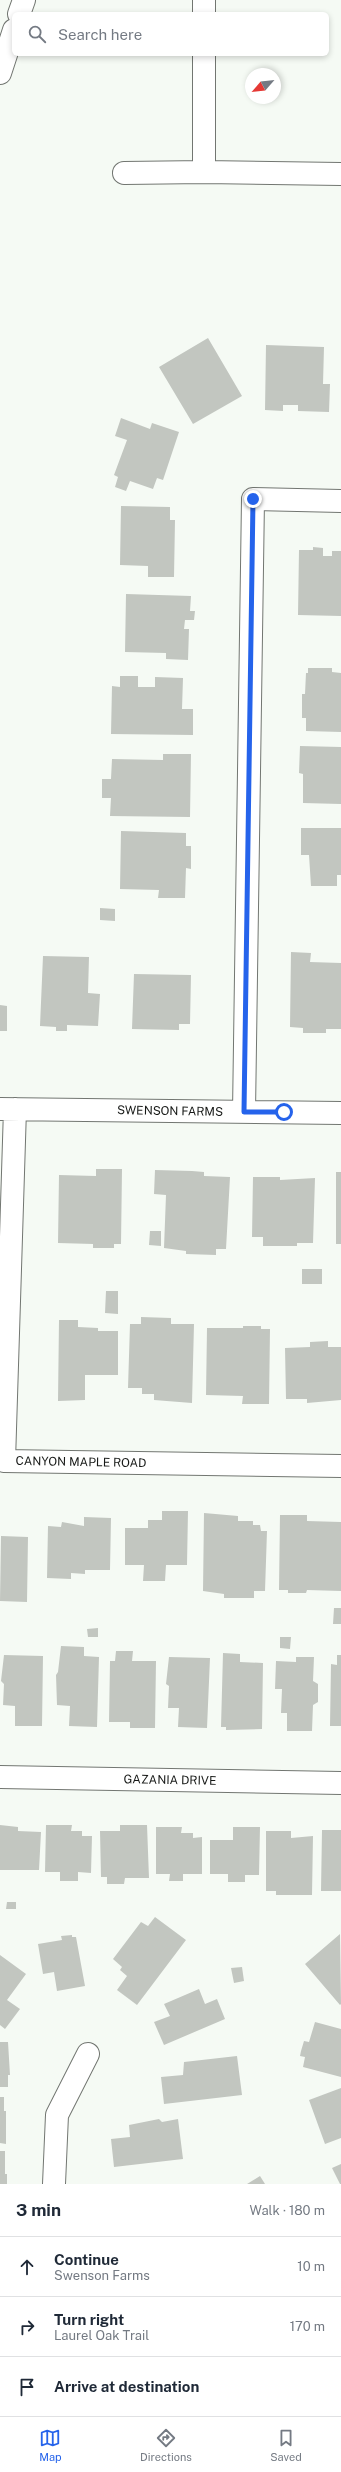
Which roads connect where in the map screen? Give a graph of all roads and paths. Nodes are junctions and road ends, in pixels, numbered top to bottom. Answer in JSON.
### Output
{"nodes":[{"id":1,"x":24,"y":0,"type":"edge"},
{"id":2,"x":204,"y":0,"type":"edge"},
{"id":3,"x":20,"y":12,"type":"edge"},
{"id":4,"x":204,"y":12,"type":"edge"},
{"id":5,"x":12,"y":36,"type":"edge"},
{"id":6,"x":204,"y":56,"type":"edge"},
{"id":7,"x":0,"y":72,"type":"edge"},
{"id":8,"x":204,"y":172,"type":"junction"},
{"id":9,"x":124,"y":173,"type":"dead end"},
{"id":10,"x":341,"y":174,"type":"edge"},
{"id":11,"x":341,"y":501,"type":"edge"},
{"id":12,"x":8,"y":1109,"type":"edge"},
{"id":13,"x":244,"y":1112,"type":"junction"},
{"id":14,"x":341,"y":1113,"type":"edge"},
{"id":15,"x":341,"y":1466,"type":"edge"},
{"id":16,"x":0,"y":1777,"type":"edge"},
{"id":17,"x":341,"y":1783,"type":"edge"},
{"id":18,"x":88,"y":2054,"type":"dead end"},
{"id":19,"x":54,"y":2184,"type":"edge"}],
"edges":[{"from":1,"to":3,"type":"street"},
{"from":2,"to":4,"type":"street"},
{"from":5,"to":7,"type":"street"},
{"from":6,"to":8,"type":"street"},
{"from":8,"to":9,"type":"street"},
{"from":8,"to":10,"type":"street"},
{"from":11,"to":13,"type":"street"},
{"from":12,"to":13,"type":"street","name":"SWENSON FARMS"},
{"from":12,"to":15,"type":"street","name":"CANYON MAPLE ROAD"},
{"from":13,"to":14,"type":"street","name":"SWENSON FARMS"},
{"from":16,"to":17,"type":"street","name":"GAZANIA DRIVE"},
{"from":18,"to":19,"type":"street"}]}
